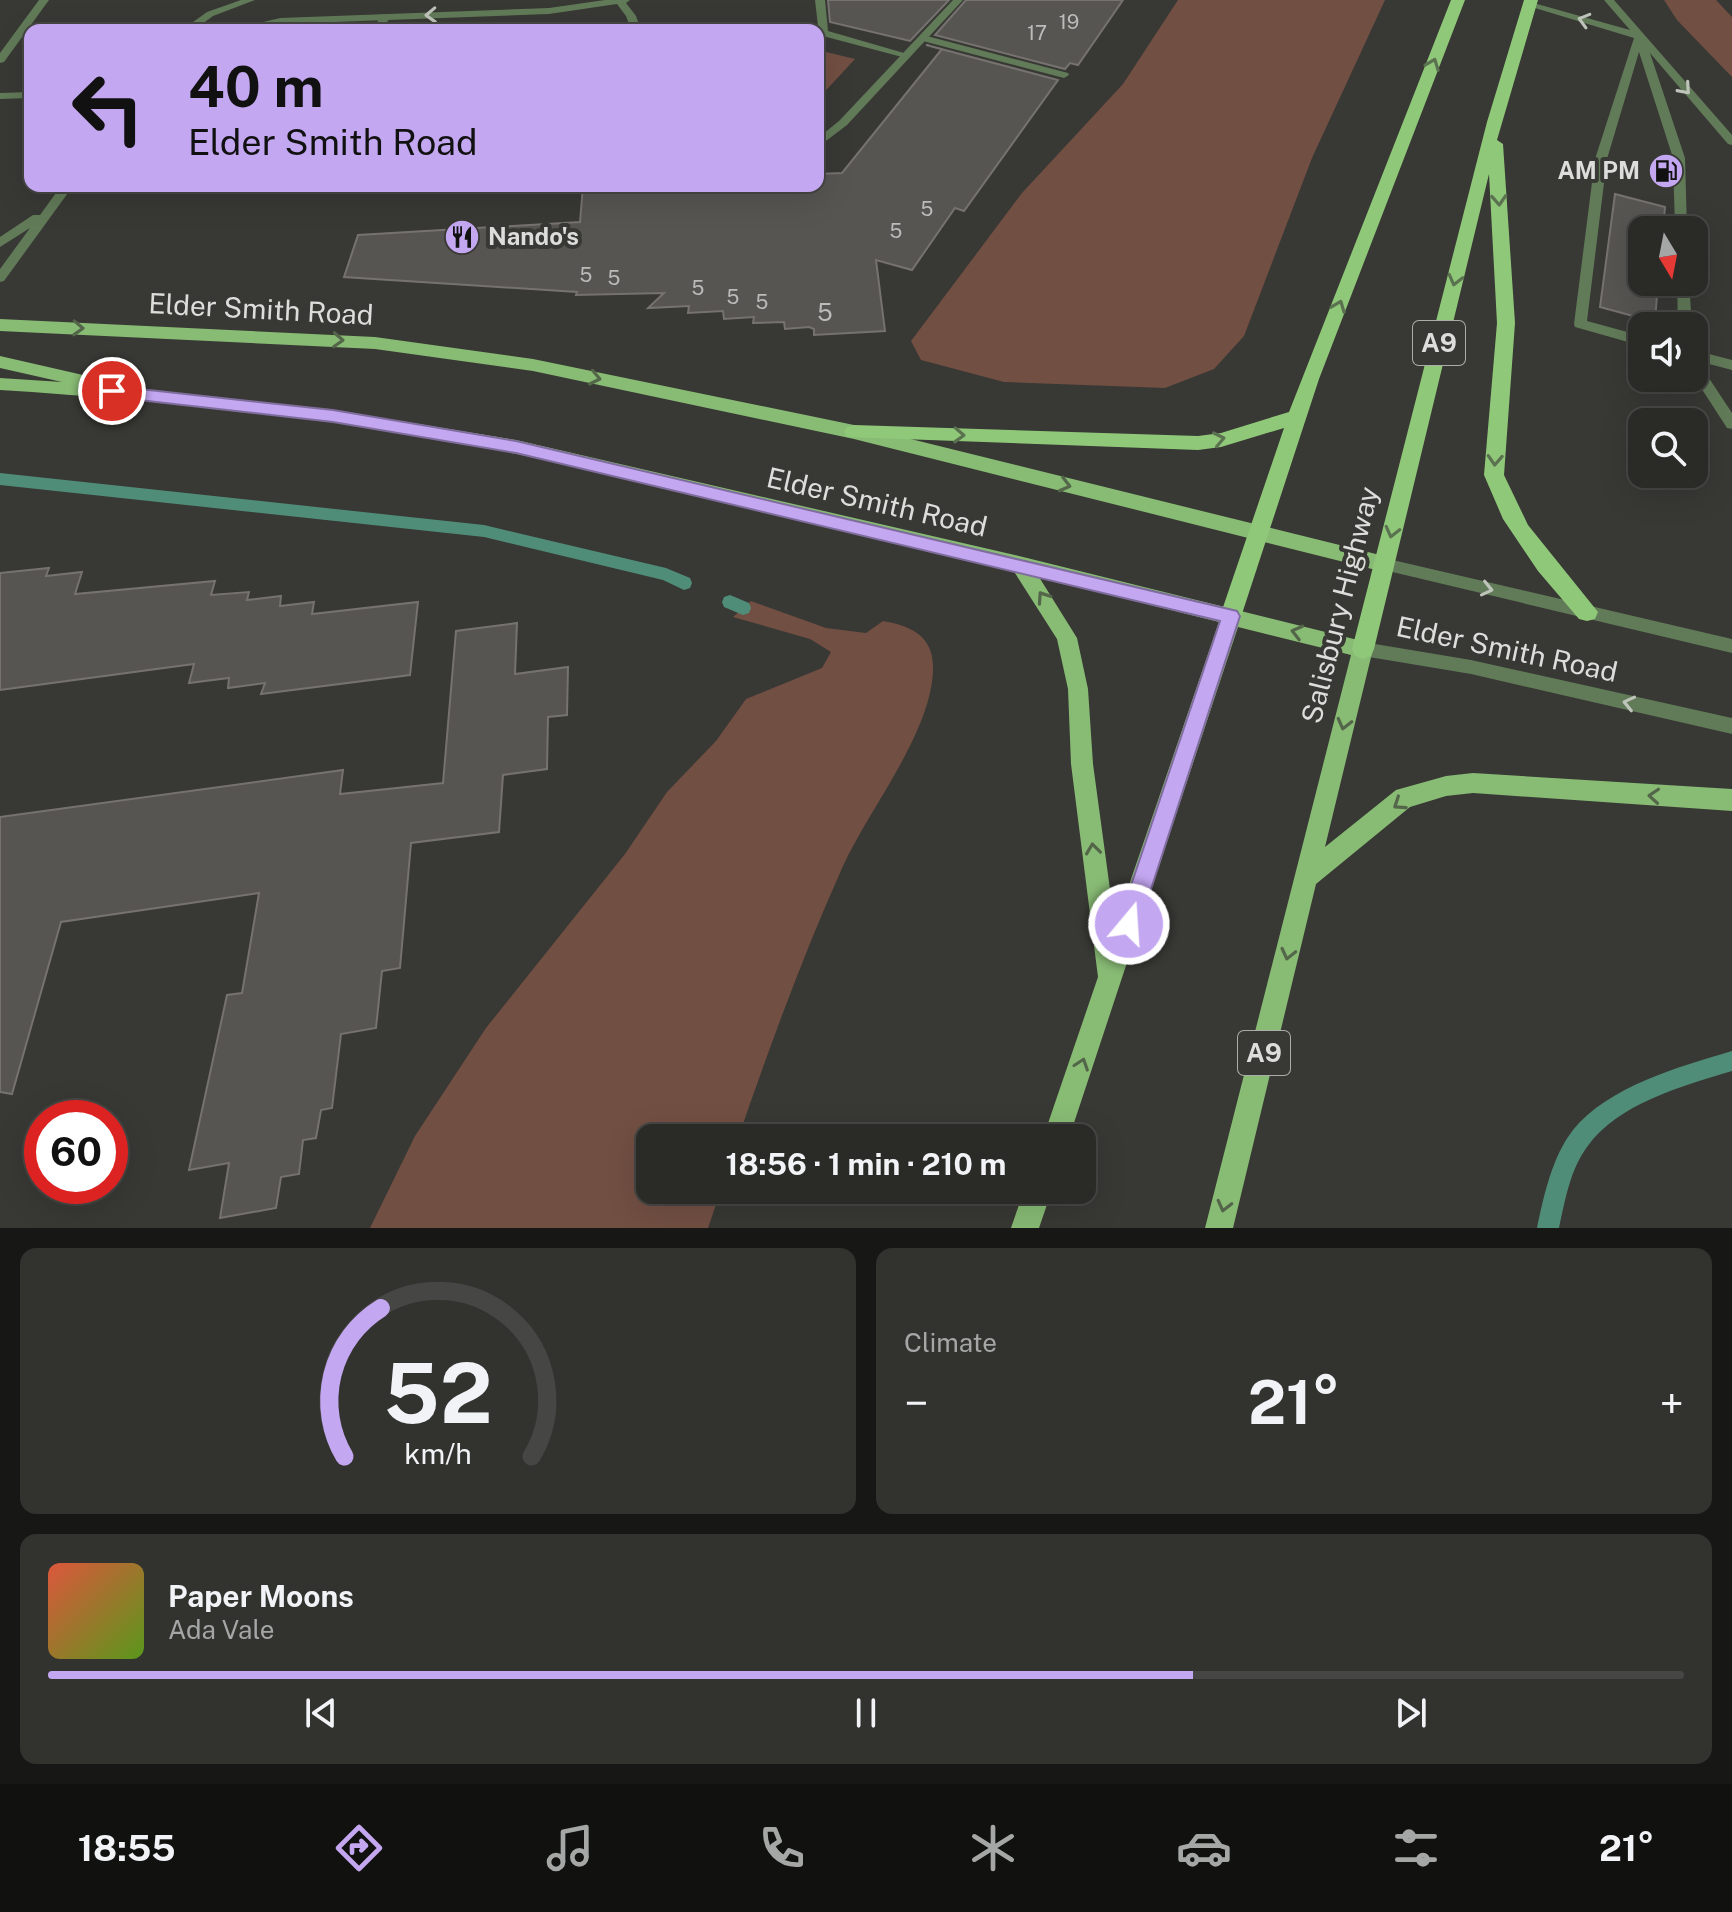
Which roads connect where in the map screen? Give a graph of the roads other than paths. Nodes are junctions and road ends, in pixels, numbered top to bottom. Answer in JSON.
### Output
{"nodes":[{"id":1,"x":44,"y":0,"type":"edge"},
{"id":2,"x":250,"y":0,"type":"edge"},
{"id":3,"x":621,"y":0,"type":"edge"},
{"id":4,"x":820,"y":0,"type":"edge"},
{"id":5,"x":958,"y":0,"type":"edge"},
{"id":6,"x":1458,"y":0,"type":"edge"},
{"id":7,"x":1609,"y":0,"type":"edge"},
{"id":8,"x":1530,"y":2,"type":"edge"},
{"id":9,"x":230,"y":3,"type":"edge"},
{"id":10,"x":384,"y":17,"type":"junction"},
{"id":11,"x":26,"y":24,"type":"edge"},
{"id":12,"x":196,"y":24,"type":"edge"},
{"id":13,"x":247,"y":24,"type":"edge"},
{"id":14,"x":264,"y":24,"type":"edge"},
{"id":15,"x":382,"y":24,"type":"edge"},
{"id":16,"x":634,"y":24,"type":"edge"},
{"id":17,"x":822,"y":24,"type":"edge"},
{"id":18,"x":24,"y":27,"type":"edge"},
{"id":19,"x":824,"y":33,"type":"edge"},
{"id":20,"x":1639,"y":36,"type":"junction"},
{"id":21,"x":923,"y":38,"type":"junction"},
{"id":22,"x":906,"y":55,"type":"junction"},
{"id":23,"x":0,"y":60,"type":"edge"},
{"id":24,"x":1064,"y":75,"type":"dead end"},
{"id":25,"x":24,"y":95,"type":"edge"},
{"id":26,"x":0,"y":96,"type":"edge"},
{"id":27,"x":1494,"y":122,"type":"junction"},
{"id":28,"x":824,"y":139,"type":"edge"},
{"id":29,"x":1732,"y":142,"type":"edge"},
{"id":30,"x":62,"y":192,"type":"edge"},
{"id":31,"x":45,"y":212,"type":"junction"},
{"id":32,"x":1681,"y":216,"type":"edge"},
{"id":33,"x":0,"y":243,"type":"edge"},
{"id":34,"x":0,"y":278,"type":"edge"},
{"id":35,"x":0,"y":325,"type":"edge"},
{"id":36,"x":1628,"y":337,"type":"edge"},
{"id":37,"x":1708,"y":359,"type":"edge"},
{"id":38,"x":0,"y":362,"type":"edge"},
{"id":39,"x":1732,"y":365,"type":"edge"},
{"id":40,"x":0,"y":384,"type":"edge"},
{"id":41,"x":1708,"y":387,"type":"edge"},
{"id":42,"x":140,"y":393,"type":"junction"},
{"id":43,"x":1298,"y":417,"type":"junction"},
{"id":44,"x":1732,"y":424,"type":"edge"},
{"id":45,"x":854,"y":432,"type":"junction"},
{"id":46,"x":1259,"y":534,"type":"junction"},
{"id":47,"x":1019,"y":564,"type":"junction"},
{"id":48,"x":1384,"y":564,"type":"junction"},
{"id":49,"x":1587,"y":612,"type":"junction"},
{"id":50,"x":1231,"y":616,"type":"junction"},
{"id":51,"x":1732,"y":646,"type":"edge"},
{"id":52,"x":1363,"y":649,"type":"junction"},
{"id":53,"x":1732,"y":726,"type":"edge"},
{"id":54,"x":1732,"y":800,"type":"edge"},
{"id":55,"x":1305,"y":878,"type":"junction"},
{"id":56,"x":1110,"y":981,"type":"junction"},
{"id":57,"x":1061,"y":1124,"type":"edge"},
{"id":58,"x":1033,"y":1204,"type":"edge"},
{"id":59,"x":1025,"y":1228,"type":"edge"},
{"id":60,"x":1219,"y":1228,"type":"edge"}],
"edges":[{"from":1,"to":11,"type":"street"},
{"from":2,"to":9,"type":"street"},
{"from":3,"to":10,"type":"street","one_way":true},
{"from":3,"to":16,"type":"street"},
{"from":4,"to":17,"type":"street"},
{"from":5,"to":21,"type":"street"},
{"from":43,"to":6,"type":"highway","one_way":true},
{"from":7,"to":20,"type":"street"},
{"from":20,"to":8,"type":"street","one_way":true},
{"from":8,"to":27,"type":"highway","name":"Salisbury Highway","number":"A9"},
{"from":9,"to":12,"type":"street"},
{"from":9,"to":13,"type":"street"},
{"from":10,"to":14,"type":"street"},
{"from":10,"to":15,"type":"street"},
{"from":18,"to":23,"type":"street"},
{"from":19,"to":22,"type":"street"},
{"from":20,"to":29,"type":"street","one_way":true},
{"from":20,"to":32,"type":"street"},
{"from":20,"to":36,"type":"street"},
{"from":21,"to":22,"type":"street"},
{"from":21,"to":24,"type":"street"},
{"from":22,"to":28,"type":"street"},
{"from":25,"to":26,"type":"street"},
{"from":27,"to":48,"type":"highway","name":"Salisbury Highway","number":"A9","one_way":true},
{"from":27,"to":49,"type":"highway","one_way":true},
{"from":30,"to":31,"type":"street"},
{"from":31,"to":33,"type":"street"},
{"from":31,"to":34,"type":"street"},
{"from":35,"to":45,"type":"main road","name":"Elder Smith Road","one_way":true},
{"from":37,"to":39,"type":"street"},
{"from":38,"to":42,"type":"main road"},
{"from":40,"to":42,"type":"main road","name":"Elder Smith Road"},
{"from":41,"to":44,"type":"street"},
{"from":42,"to":47,"type":"main road","name":"Elder Smith Road"},
{"from":45,"to":43,"type":"highway","one_way":true},
{"from":43,"to":46,"type":"highway"},
{"from":45,"to":46,"type":"main road","name":"Elder Smith Road","one_way":true},
{"from":46,"to":48,"type":"main road","name":"Elder Smith Road"},
{"from":46,"to":50,"type":"highway"},
{"from":47,"to":50,"type":"main road","name":"Elder Smith Road"},
{"from":56,"to":47,"type":"main road","one_way":true},
{"from":48,"to":49,"type":"street","name":"Elder Smith Road","one_way":true},
{"from":48,"to":52,"type":"highway","name":"Salisbury Highway","number":"A9"},
{"from":49,"to":51,"type":"street","name":"Elder Smith Road"},
{"from":52,"to":50,"type":"main road","name":"Elder Smith Road","one_way":true},
{"from":50,"to":56,"type":"main road"},
{"from":53,"to":52,"type":"street","name":"Elder Smith Road","one_way":true},
{"from":52,"to":55,"type":"main road","name":"Salisbury Highway","number":"A9","one_way":true},
{"from":54,"to":55,"type":"main road","one_way":true},
{"from":55,"to":60,"type":"main road","name":"Salisbury Highway","number":"A9","one_way":true},
{"from":57,"to":56,"type":"main road","one_way":true},
{"from":58,"to":59,"type":"main road"}]}
